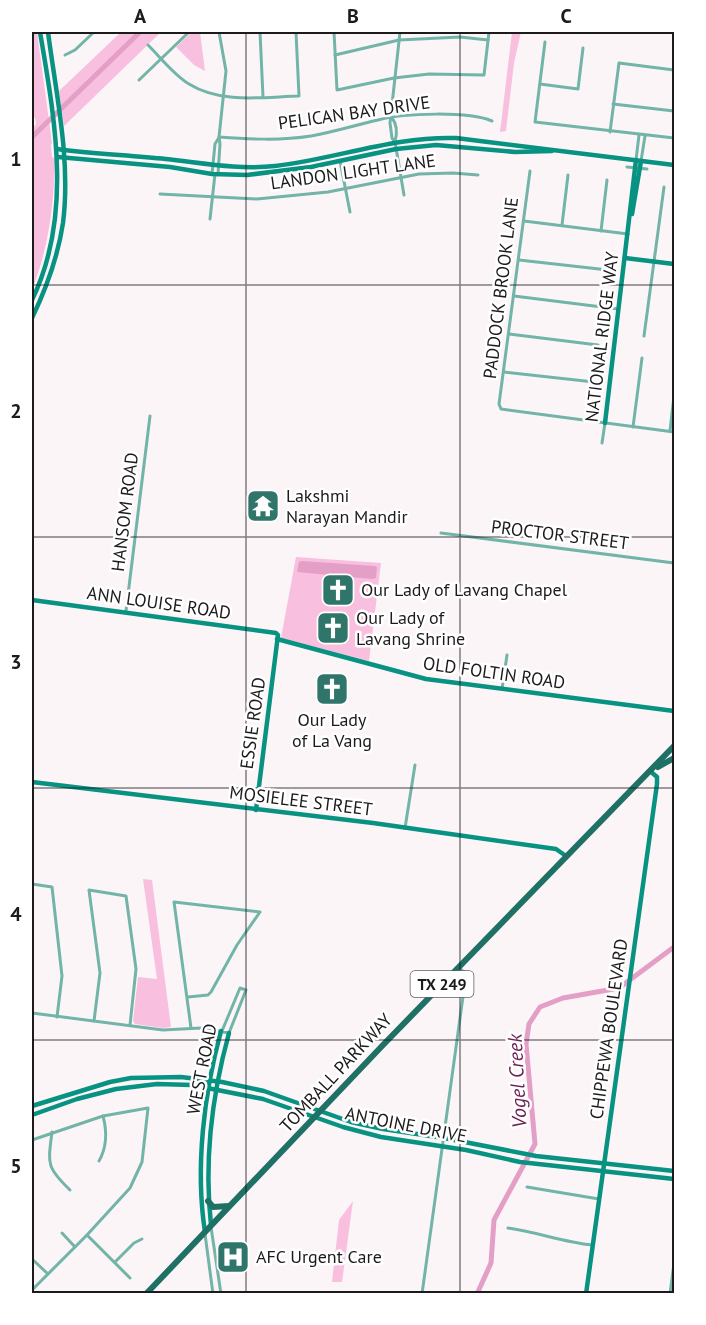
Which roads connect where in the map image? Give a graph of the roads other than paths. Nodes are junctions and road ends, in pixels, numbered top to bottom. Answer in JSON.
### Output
{"nodes":[{"id":1,"x":40,"y":32,"type":"edge"},
{"id":2,"x":48,"y":32,"type":"edge"},
{"id":3,"x":94,"y":32,"type":"edge"},
{"id":4,"x":189,"y":32,"type":"edge"},
{"id":5,"x":219,"y":32,"type":"edge"},
{"id":6,"x":260,"y":32,"type":"edge"},
{"id":7,"x":296,"y":32,"type":"edge"},
{"id":8,"x":334,"y":32,"type":"edge"},
{"id":9,"x":400,"y":32,"type":"edge"},
{"id":10,"x":489,"y":32,"type":"edge"},
{"id":11,"x":399,"y":40,"type":"junction"},
{"id":12,"x":488,"y":40,"type":"junction"},
{"id":13,"x":545,"y":42,"type":"dead end"},
{"id":14,"x":148,"y":45,"type":"dead end"},
{"id":15,"x":583,"y":48,"type":"dead end"},
{"id":16,"x":65,"y":55,"type":"dead end"},
{"id":17,"x":335,"y":55,"type":"junction"},
{"id":18,"x":51,"y":57,"type":"junction"},
{"id":19,"x":45,"y":58,"type":"junction"},
{"id":20,"x":161,"y":58,"type":"junction"},
{"id":21,"x":675,"y":70,"type":"edge"},
{"id":22,"x":394,"y":78,"type":"junction"},
{"id":23,"x":139,"y":80,"type":"dead end"},
{"id":24,"x":540,"y":84,"type":"junction"},
{"id":25,"x":223,"y":96,"type":"junction"},
{"id":26,"x":262,"y":97,"type":"junction"},
{"id":27,"x":613,"y":104,"type":"junction"},
{"id":28,"x":675,"y":111,"type":"edge"},
{"id":29,"x":392,"y":118,"type":"junction"},
{"id":30,"x":492,"y":121,"type":"dead end"},
{"id":31,"x":610,"y":132,"type":"junction"},
{"id":32,"x":639,"y":135,"type":"junction"},
{"id":33,"x":645,"y":135,"type":"junction"},
{"id":34,"x":219,"y":137,"type":"junction"},
{"id":35,"x":675,"y":138,"type":"edge"},
{"id":36,"x":395,"y":142,"type":"junction"},
{"id":37,"x":504,"y":143,"type":"junction"},
{"id":38,"x":60,"y":149,"type":"junction"},
{"id":39,"x":396,"y":149,"type":"junction"},
{"id":40,"x":555,"y":150,"type":"junction"},
{"id":41,"x":503,"y":151,"type":"junction"},
{"id":42,"x":338,"y":154,"type":"junction"},
{"id":43,"x":61,"y":157,"type":"junction"},
{"id":44,"x":340,"y":161,"type":"junction"},
{"id":45,"x":638,"y":161,"type":"junction"},
{"id":46,"x":675,"y":165,"type":"edge"},
{"id":47,"x":216,"y":166,"type":"junction"},
{"id":48,"x":627,"y":167,"type":"dead end"},
{"id":49,"x":637,"y":168,"type":"junction"},
{"id":50,"x":647,"y":170,"type":"dead end"},
{"id":51,"x":530,"y":171,"type":"dead end"},
{"id":52,"x":215,"y":174,"type":"junction"},
{"id":53,"x":478,"y":175,"type":"dead end"},
{"id":54,"x":568,"y":175,"type":"dead end"},
{"id":55,"x":400,"y":176,"type":"junction"},
{"id":56,"x":607,"y":180,"type":"dead end"},
{"id":57,"x":664,"y":187,"type":"dead end"},
{"id":58,"x":345,"y":188,"type":"junction"},
{"id":59,"x":160,"y":194,"type":"dead end"},
{"id":60,"x":404,"y":195,"type":"dead end"},
{"id":61,"x":213,"y":198,"type":"junction"},
{"id":62,"x":350,"y":212,"type":"dead end"},
{"id":63,"x":210,"y":219,"type":"dead end"},
{"id":64,"x":524,"y":221,"type":"junction"},
{"id":65,"x":562,"y":225,"type":"junction"},
{"id":66,"x":600,"y":231,"type":"junction"},
{"id":67,"x":628,"y":234,"type":"junction"},
{"id":68,"x":625,"y":258,"type":"junction"},
{"id":69,"x":519,"y":260,"type":"junction"},
{"id":70,"x":654,"y":262,"type":"junction"},
{"id":71,"x":675,"y":264,"type":"edge"},
{"id":72,"x":608,"y":270,"type":"dead end"},
{"id":73,"x":514,"y":296,"type":"junction"},
{"id":74,"x":32,"y":300,"type":"edge"},
{"id":75,"x":618,"y":309,"type":"junction"},
{"id":76,"x":32,"y":318,"type":"edge"},
{"id":77,"x":509,"y":334,"type":"junction"},
{"id":78,"x":644,"y":336,"type":"dead end"},
{"id":79,"x":598,"y":345,"type":"dead end"},
{"id":80,"x":642,"y":358,"type":"dead end"},
{"id":81,"x":504,"y":372,"type":"junction"},
{"id":82,"x":594,"y":382,"type":"dead end"},
{"id":83,"x":675,"y":396,"type":"edge"},
{"id":84,"x":150,"y":416,"type":"dead end"},
{"id":85,"x":604,"y":423,"type":"junction"},
{"id":86,"x":633,"y":427,"type":"junction"},
{"id":87,"x":672,"y":431,"type":"edge"},
{"id":88,"x":602,"y":443,"type":"dead end"},
{"id":89,"x":441,"y":532,"type":"dead end"},
{"id":90,"x":675,"y":563,"type":"edge"},
{"id":91,"x":32,"y":600,"type":"edge"},
{"id":92,"x":126,"y":612,"type":"junction"},
{"id":93,"x":277,"y":639,"type":"junction"},
{"id":94,"x":507,"y":656,"type":"dead end"},
{"id":95,"x":502,"y":689,"type":"junction"},
{"id":96,"x":675,"y":711,"type":"edge"},
{"id":97,"x":675,"y":746,"type":"edge"},
{"id":98,"x":675,"y":758,"type":"edge"},
{"id":99,"x":415,"y":765,"type":"dead end"},
{"id":100,"x":651,"y":771,"type":"junction"},
{"id":101,"x":32,"y":782,"type":"edge"},
{"id":102,"x":256,"y":810,"type":"junction"},
{"id":103,"x":405,"y":828,"type":"junction"},
{"id":104,"x":566,"y":856,"type":"junction"},
{"id":105,"x":32,"y":884,"type":"edge"},
{"id":106,"x":459,"y":967,"type":"junction"},
{"id":107,"x":188,"y":997,"type":"junction"},
{"id":108,"x":32,"y":1013,"type":"edge"},
{"id":109,"x":57,"y":1017,"type":"junction"},
{"id":110,"x":94,"y":1021,"type":"junction"},
{"id":111,"x":130,"y":1025,"type":"junction"},
{"id":112,"x":191,"y":1028,"type":"junction"},
{"id":113,"x":221,"y":1031,"type":"junction"},
{"id":114,"x":229,"y":1033,"type":"junction"},
{"id":115,"x":131,"y":1078,"type":"junction"},
{"id":116,"x":211,"y":1080,"type":"junction"},
{"id":117,"x":218,"y":1082,"type":"junction"},
{"id":118,"x":132,"y":1086,"type":"junction"},
{"id":119,"x":210,"y":1088,"type":"junction"},
{"id":120,"x":217,"y":1089,"type":"junction"},
{"id":121,"x":264,"y":1091,"type":"junction"},
{"id":122,"x":263,"y":1099,"type":"junction"},
{"id":123,"x":42,"y":1103,"type":"junction"},
{"id":124,"x":32,"y":1106,"type":"edge"},
{"id":125,"x":44,"y":1111,"type":"junction"},
{"id":126,"x":321,"y":1111,"type":"junction"},
{"id":127,"x":32,"y":1115,"type":"edge"},
{"id":128,"x":103,"y":1116,"type":"junction"},
{"id":129,"x":315,"y":1117,"type":"junction"},
{"id":130,"x":383,"y":1129,"type":"junction"},
{"id":131,"x":52,"y":1132,"type":"junction"},
{"id":132,"x":381,"y":1137,"type":"junction"},
{"id":133,"x":444,"y":1138,"type":"junction"},
{"id":134,"x":32,"y":1140,"type":"edge"},
{"id":135,"x":442,"y":1146,"type":"junction"},
{"id":136,"x":490,"y":1147,"type":"junction"},
{"id":137,"x":201,"y":1149,"type":"junction"},
{"id":138,"x":208,"y":1149,"type":"junction"},
{"id":139,"x":488,"y":1156,"type":"junction"},
{"id":140,"x":558,"y":1159,"type":"junction"},
{"id":141,"x":99,"y":1161,"type":"dead end"},
{"id":142,"x":604,"y":1164,"type":"junction"},
{"id":143,"x":557,"y":1167,"type":"junction"},
{"id":144,"x":603,"y":1171,"type":"junction"},
{"id":145,"x":675,"y":1171,"type":"edge"},
{"id":146,"x":675,"y":1179,"type":"edge"},
{"id":147,"x":527,"y":1187,"type":"dead end"},
{"id":148,"x":70,"y":1191,"type":"dead end"},
{"id":149,"x":599,"y":1198,"type":"junction"},
{"id":150,"x":208,"y":1201,"type":"junction"},
{"id":151,"x":229,"y":1206,"type":"junction"},
{"id":152,"x":211,"y":1225,"type":"junction"},
{"id":153,"x":508,"y":1228,"type":"dead end"},
{"id":154,"x":205,"y":1232,"type":"junction"},
{"id":155,"x":62,"y":1233,"type":"dead end"},
{"id":156,"x":87,"y":1234,"type":"junction"},
{"id":157,"x":142,"y":1239,"type":"dead end"},
{"id":158,"x":592,"y":1245,"type":"junction"},
{"id":159,"x":75,"y":1247,"type":"junction"},
{"id":160,"x":32,"y":1259,"type":"edge"},
{"id":161,"x":115,"y":1262,"type":"junction"},
{"id":162,"x":675,"y":1263,"type":"edge"},
{"id":163,"x":47,"y":1273,"type":"junction"},
{"id":164,"x":130,"y":1278,"type":"dead end"},
{"id":165,"x":32,"y":1290,"type":"edge"},
{"id":166,"x":147,"y":1293,"type":"edge"},
{"id":167,"x":213,"y":1293,"type":"edge"},
{"id":168,"x":221,"y":1293,"type":"edge"},
{"id":169,"x":422,"y":1293,"type":"edge"},
{"id":170,"x":586,"y":1293,"type":"edge"},
{"id":171,"x":670,"y":1293,"type":"edge"}],
"edges":[{"from":1,"to":19,"type":"street"},
{"from":2,"to":18,"type":"street"},
{"from":3,"to":16,"type":"street"},
{"from":4,"to":20,"type":"street"},
{"from":5,"to":25,"type":"street"},
{"from":6,"to":26,"type":"street"},
{"from":7,"to":26,"type":"street"},
{"from":8,"to":17,"type":"street"},
{"from":9,"to":11,"type":"street"},
{"from":10,"to":12,"type":"street"},
{"from":11,"to":12,"type":"street"},
{"from":11,"to":17,"type":"street"},
{"from":11,"to":22,"type":"street"},
{"from":12,"to":22,"type":"street"},
{"from":13,"to":24,"type":"street"},
{"from":14,"to":20,"type":"street"},
{"from":15,"to":24,"type":"street"},
{"from":17,"to":22,"type":"street"},
{"from":18,"to":19,"type":"street"},
{"from":18,"to":38,"type":"street"},
{"from":19,"to":38,"type":"street"},
{"from":20,"to":23,"type":"street"},
{"from":20,"to":25,"type":"street"},
{"from":21,"to":27,"type":"street"},
{"from":22,"to":29,"type":"street"},
{"from":24,"to":31,"type":"street"},
{"from":25,"to":26,"type":"street"},
{"from":25,"to":34,"type":"street"},
{"from":27,"to":28,"type":"street"},
{"from":27,"to":31,"type":"street"},
{"from":29,"to":30,"type":"street","name":"PELICAN BAY DRIVE"},
{"from":29,"to":34,"type":"street","name":"PELICAN BAY DRIVE"},
{"from":29,"to":36,"type":"street"},
{"from":31,"to":32,"type":"street"},
{"from":32,"to":33,"type":"street"},
{"from":32,"to":45,"type":"street","name":"NATIONAL RIDGE WAY"},
{"from":33,"to":35,"type":"street"},
{"from":33,"to":45,"type":"street","name":"NATIONAL RIDGE WAY"},
{"from":34,"to":47,"type":"street"},
{"from":36,"to":37,"type":"street"},
{"from":36,"to":39,"type":"street"},
{"from":36,"to":42,"type":"street"},
{"from":37,"to":40,"type":"street"},
{"from":37,"to":41,"type":"street"},
{"from":38,"to":43,"type":"street"},
{"from":38,"to":47,"type":"street"},
{"from":39,"to":41,"type":"street"},
{"from":39,"to":44,"type":"street"},
{"from":39,"to":55,"type":"street"},
{"from":40,"to":41,"type":"street"},
{"from":40,"to":45,"type":"street"},
{"from":42,"to":44,"type":"street"},
{"from":42,"to":47,"type":"street"},
{"from":43,"to":52,"type":"street"},
{"from":43,"to":74,"type":"street"},
{"from":43,"to":76,"type":"street"},
{"from":44,"to":52,"type":"street"},
{"from":44,"to":58,"type":"street"},
{"from":45,"to":46,"type":"street"},
{"from":45,"to":49,"type":"street","name":"NATIONAL RIDGE WAY"},
{"from":47,"to":52,"type":"street"},
{"from":48,"to":49,"type":"street"},
{"from":49,"to":50,"type":"street"},
{"from":49,"to":67,"type":"street","name":"NATIONAL RIDGE WAY"},
{"from":51,"to":64,"type":"street","name":"PADDOCK BROOK LANE"},
{"from":52,"to":61,"type":"street"},
{"from":53,"to":55,"type":"street","name":"LANDON LIGHT LANE"},
{"from":54,"to":65,"type":"street"},
{"from":55,"to":58,"type":"street","name":"LANDON LIGHT LANE"},
{"from":55,"to":60,"type":"street"},
{"from":56,"to":66,"type":"street"},
{"from":57,"to":70,"type":"street"},
{"from":58,"to":61,"type":"street","name":"LANDON LIGHT LANE"},
{"from":58,"to":62,"type":"street"},
{"from":59,"to":61,"type":"street","name":"LANDON LIGHT LANE"},
{"from":61,"to":63,"type":"street"},
{"from":64,"to":65,"type":"street"},
{"from":64,"to":69,"type":"street","name":"PADDOCK BROOK LANE"},
{"from":65,"to":66,"type":"street"},
{"from":66,"to":67,"type":"street"},
{"from":67,"to":68,"type":"street","name":"NATIONAL RIDGE WAY"},
{"from":68,"to":70,"type":"street"},
{"from":68,"to":75,"type":"street","name":"NATIONAL RIDGE WAY"},
{"from":69,"to":72,"type":"street"},
{"from":69,"to":73,"type":"street","name":"PADDOCK BROOK LANE"},
{"from":70,"to":71,"type":"street"},
{"from":70,"to":78,"type":"street"},
{"from":73,"to":75,"type":"street"},
{"from":73,"to":77,"type":"street","name":"PADDOCK BROOK LANE"},
{"from":75,"to":85,"type":"street","name":"NATIONAL RIDGE WAY"},
{"from":77,"to":79,"type":"street"},
{"from":77,"to":81,"type":"street","name":"PADDOCK BROOK LANE"},
{"from":80,"to":86,"type":"street"},
{"from":81,"to":82,"type":"street"},
{"from":81,"to":85,"type":"street","name":"PADDOCK BROOK LANE"},
{"from":83,"to":87,"type":"street"},
{"from":84,"to":92,"type":"street","name":"HANSOM ROAD"},
{"from":85,"to":86,"type":"street"},
{"from":85,"to":88,"type":"street","name":"NATIONAL RIDGE WAY"},
{"from":86,"to":87,"type":"street"},
{"from":89,"to":90,"type":"street","name":"PROCTOR STREET"},
{"from":91,"to":92,"type":"street","name":"ANN LOUISE ROAD"},
{"from":92,"to":93,"type":"street","name":"ANN LOUISE ROAD"},
{"from":93,"to":95,"type":"street","name":"OLD FOLTIN ROAD"},
{"from":93,"to":102,"type":"street","name":"ESSIE ROAD"},
{"from":94,"to":95,"type":"street"},
{"from":95,"to":96,"type":"street","name":"OLD FOLTIN ROAD"},
{"from":97,"to":100,"type":"main road","name":"TOMBALL PARKWAY","number":"TX 249"},
{"from":98,"to":100,"type":"main road"},
{"from":99,"to":103,"type":"street"},
{"from":100,"to":104,"type":"main road","name":"TOMBALL PARKWAY","number":"TX 249"},
{"from":100,"to":142,"type":"street","name":"CHIPPEWA BOULEVARD"},
{"from":101,"to":102,"type":"street","name":"MOSIELEE STREET"},
{"from":102,"to":103,"type":"street","name":"MOSIELEE STREET"},
{"from":103,"to":104,"type":"street","name":"MOSIELEE STREET"},
{"from":104,"to":106,"type":"main road","name":"TOMBALL PARKWAY","number":"TX 249"},
{"from":105,"to":109,"type":"street"},
{"from":106,"to":126,"type":"main road","name":"TOMBALL PARKWAY","number":"TX 249"},
{"from":106,"to":133,"type":"street"},
{"from":107,"to":107,"type":"street"},
{"from":107,"to":112,"type":"street"},
{"from":108,"to":109,"type":"street"},
{"from":109,"to":110,"type":"street"},
{"from":110,"to":111,"type":"street"},
{"from":110,"to":111,"type":"street"},
{"from":111,"to":112,"type":"street"},
{"from":112,"to":113,"type":"street"},
{"from":113,"to":114,"type":"street"},
{"from":113,"to":114,"type":"street","name":"WEST ROAD"},
{"from":113,"to":116,"type":"street","name":"WEST ROAD"},
{"from":114,"to":117,"type":"street","name":"WEST ROAD"},
{"from":115,"to":116,"type":"street","name":"ANTOINE DRIVE"},
{"from":115,"to":118,"type":"street"},
{"from":115,"to":123,"type":"street","name":"ANTOINE DRIVE"},
{"from":116,"to":117,"type":"street","name":"ANTOINE DRIVE"},
{"from":116,"to":119,"type":"street","name":"WEST ROAD"},
{"from":117,"to":120,"type":"street","name":"WEST ROAD"},
{"from":117,"to":121,"type":"street","name":"ANTOINE DRIVE"},
{"from":118,"to":119,"type":"street","name":"ANTOINE DRIVE"},
{"from":118,"to":125,"type":"street","name":"ANTOINE DRIVE"},
{"from":119,"to":120,"type":"street","name":"ANTOINE DRIVE"},
{"from":119,"to":137,"type":"street","name":"WEST ROAD"},
{"from":120,"to":122,"type":"street","name":"ANTOINE DRIVE"},
{"from":120,"to":138,"type":"street","name":"WEST ROAD"},
{"from":121,"to":122,"type":"street"},
{"from":121,"to":126,"type":"street","name":"ANTOINE DRIVE"},
{"from":122,"to":129,"type":"street","name":"ANTOINE DRIVE"},
{"from":123,"to":124,"type":"street","name":"ANTOINE DRIVE"},
{"from":123,"to":125,"type":"street"},
{"from":125,"to":127,"type":"street","name":"ANTOINE DRIVE"},
{"from":126,"to":129,"type":"main road","name":"TOMBALL PARKWAY","number":"TX 249"},
{"from":126,"to":130,"type":"street","name":"ANTOINE DRIVE"},
{"from":128,"to":131,"type":"street"},
{"from":128,"to":141,"type":"street"},
{"from":128,"to":156,"type":"street"},
{"from":129,"to":132,"type":"street","name":"ANTOINE DRIVE"},
{"from":129,"to":151,"type":"main road","name":"TOMBALL PARKWAY","number":"TX 249"},
{"from":130,"to":132,"type":"street"},
{"from":130,"to":133,"type":"street","name":"ANTOINE DRIVE"},
{"from":131,"to":134,"type":"street"},
{"from":131,"to":148,"type":"street"},
{"from":132,"to":135,"type":"street","name":"ANTOINE DRIVE"},
{"from":133,"to":135,"type":"street"},
{"from":133,"to":136,"type":"street","name":"ANTOINE DRIVE"},
{"from":135,"to":139,"type":"street","name":"ANTOINE DRIVE"},
{"from":135,"to":169,"type":"street"},
{"from":136,"to":139,"type":"street"},
{"from":136,"to":140,"type":"street","name":"ANTOINE DRIVE"},
{"from":137,"to":138,"type":"street"},
{"from":137,"to":154,"type":"street","name":"WEST ROAD"},
{"from":138,"to":150,"type":"street","name":"WEST ROAD"},
{"from":139,"to":143,"type":"street","name":"ANTOINE DRIVE"},
{"from":140,"to":142,"type":"street","name":"ANTOINE DRIVE"},
{"from":140,"to":143,"type":"street"},
{"from":142,"to":144,"type":"street","name":"CHIPPEWA BOULEVARD"},
{"from":142,"to":145,"type":"street","name":"ANTOINE DRIVE"},
{"from":143,"to":144,"type":"street","name":"ANTOINE DRIVE"},
{"from":144,"to":146,"type":"street","name":"ANTOINE DRIVE"},
{"from":144,"to":149,"type":"street","name":"CHIPPEWA BOULEVARD"},
{"from":147,"to":149,"type":"street"},
{"from":149,"to":158,"type":"street","name":"CHIPPEWA BOULEVARD"},
{"from":150,"to":151,"type":"main road"},
{"from":150,"to":152,"type":"street","name":"WEST ROAD"},
{"from":151,"to":152,"type":"main road","name":"TOMBALL PARKWAY","number":"TX 249"},
{"from":152,"to":154,"type":"main road","name":"TOMBALL PARKWAY","number":"TX 249"},
{"from":152,"to":168,"type":"street","name":"WEST ROAD"},
{"from":153,"to":158,"type":"street"},
{"from":154,"to":166,"type":"main road","name":"TOMBALL PARKWAY","number":"TX 249"},
{"from":154,"to":167,"type":"street","name":"WEST ROAD"},
{"from":155,"to":159,"type":"street"},
{"from":156,"to":159,"type":"street"},
{"from":156,"to":161,"type":"street"},
{"from":157,"to":161,"type":"street"},
{"from":158,"to":170,"type":"street","name":"CHIPPEWA BOULEVARD"},
{"from":159,"to":163,"type":"street"},
{"from":160,"to":163,"type":"street"},
{"from":161,"to":164,"type":"street"},
{"from":162,"to":171,"type":"street"},
{"from":163,"to":165,"type":"street"}]}
